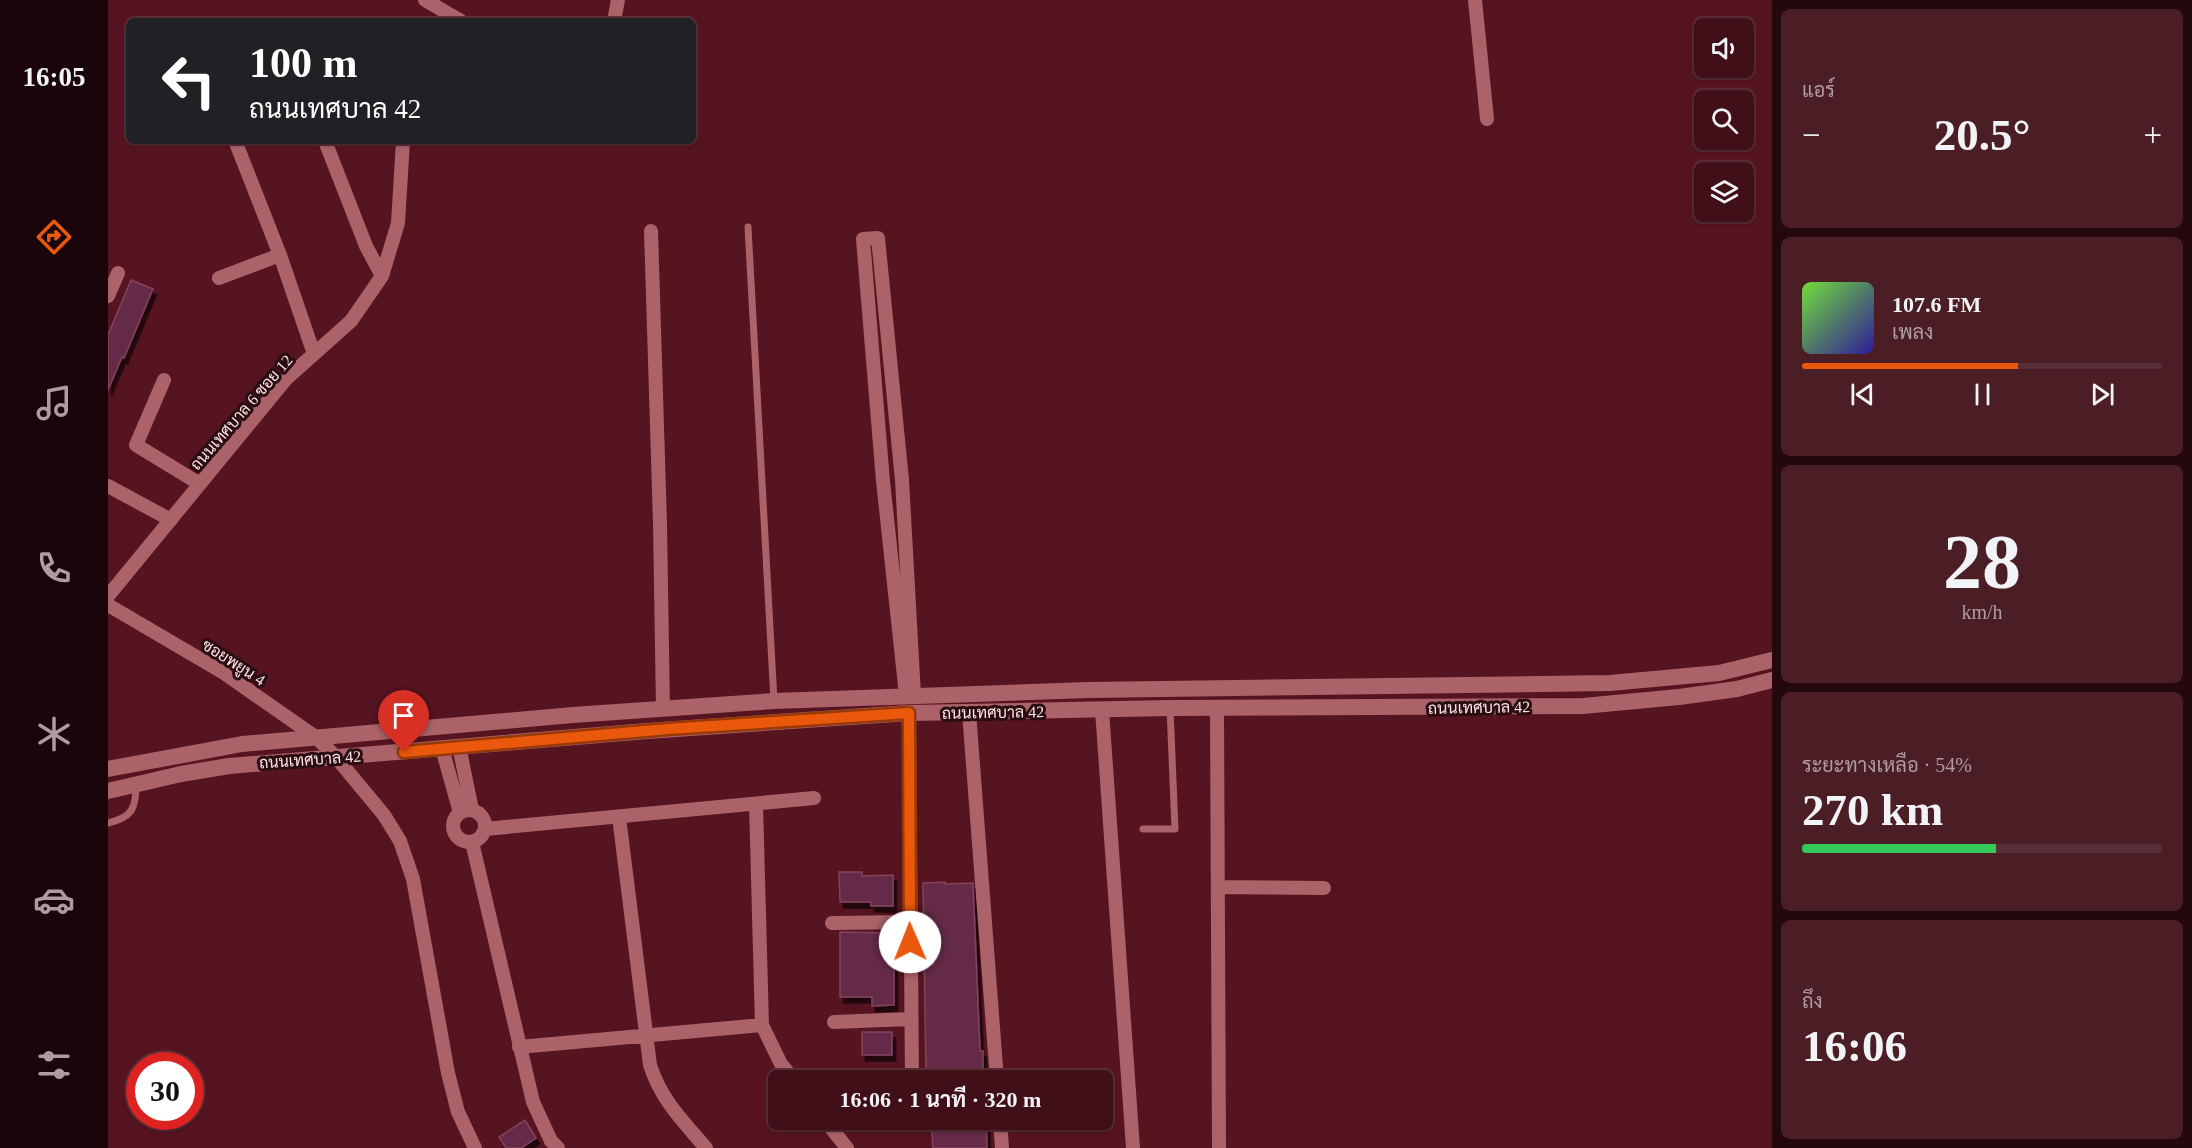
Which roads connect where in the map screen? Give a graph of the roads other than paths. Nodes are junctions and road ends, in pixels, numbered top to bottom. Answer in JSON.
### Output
{"nodes":[{"id":1,"x":425,"y":0,"type":"edge"},
{"id":2,"x":618,"y":0,"type":"edge"},
{"id":3,"x":1475,"y":0,"type":"edge"},
{"id":4,"x":456,"y":18,"type":"edge"},
{"id":5,"x":615,"y":18,"type":"edge"},
{"id":6,"x":1487,"y":119,"type":"dead end"},
{"id":7,"x":236,"y":144,"type":"edge"},
{"id":8,"x":326,"y":144,"type":"edge"},
{"id":9,"x":403,"y":144,"type":"edge"},
{"id":10,"x":748,"y":227,"type":"dead end"},
{"id":11,"x":651,"y":231,"type":"dead end"},
{"id":12,"x":280,"y":255,"type":"junction"},
{"id":13,"x":118,"y":273,"type":"dead end"},
{"id":14,"x":382,"y":276,"type":"junction"},
{"id":15,"x":219,"y":278,"type":"dead end"},
{"id":16,"x":108,"y":296,"type":"edge"},
{"id":17,"x":314,"y":354,"type":"junction"},
{"id":18,"x":891,"y":374,"type":"junction"},
{"id":19,"x":874,"y":375,"type":"junction"},
{"id":20,"x":164,"y":380,"type":"dead end"},
{"id":21,"x":902,"y":480,"type":"junction"},
{"id":22,"x":883,"y":481,"type":"junction"},
{"id":23,"x":200,"y":484,"type":"junction"},
{"id":24,"x":108,"y":486,"type":"edge"},
{"id":25,"x":171,"y":520,"type":"junction"},
{"id":26,"x":108,"y":596,"type":"edge"},
{"id":27,"x":108,"y":605,"type":"edge"},
{"id":28,"x":1772,"y":660,"type":"edge"},
{"id":29,"x":1772,"y":680,"type":"edge"},
{"id":30,"x":910,"y":695,"type":"junction"},
{"id":31,"x":774,"y":701,"type":"junction"},
{"id":32,"x":1170,"y":708,"type":"junction"},
{"id":33,"x":663,"y":709,"type":"junction"},
{"id":34,"x":1217,"y":709,"type":"junction"},
{"id":35,"x":1102,"y":710,"type":"junction"},
{"id":36,"x":969,"y":711,"type":"junction"},
{"id":37,"x":909,"y":713,"type":"junction"},
{"id":38,"x":317,"y":738,"type":"junction"},
{"id":39,"x":459,"y":746,"type":"junction"},
{"id":40,"x":442,"y":748,"type":"junction"},
{"id":41,"x":335,"y":756,"type":"junction"},
{"id":42,"x":108,"y":769,"type":"edge"},
{"id":43,"x":136,"y":784,"type":"junction"},
{"id":44,"x":108,"y":791,"type":"edge"},
{"id":45,"x":814,"y":798,"type":"dead end"},
{"id":46,"x":756,"y":804,"type":"junction"},
{"id":47,"x":466,"y":812,"type":"junction"},
{"id":48,"x":619,"y":817,"type":"junction"},
{"id":49,"x":108,"y":823,"type":"edge"},
{"id":50,"x":485,"y":829,"type":"junction"},
{"id":51,"x":1143,"y":830,"type":"dead end"},
{"id":52,"x":472,"y":842,"type":"junction"},
{"id":53,"x":1218,"y":887,"type":"junction"},
{"id":54,"x":1324,"y":888,"type":"dead end"},
{"id":55,"x":909,"y":922,"type":"junction"},
{"id":56,"x":832,"y":923,"type":"dead end"},
{"id":57,"x":911,"y":1019,"type":"junction"},
{"id":58,"x":834,"y":1022,"type":"dead end"},
{"id":59,"x":762,"y":1025,"type":"junction"},
{"id":60,"x":646,"y":1035,"type":"junction"},
{"id":61,"x":519,"y":1047,"type":"junction"},
{"id":62,"x":786,"y":1070,"type":"edge"},
{"id":63,"x":912,"y":1070,"type":"edge"},
{"id":64,"x":996,"y":1070,"type":"edge"},
{"id":65,"x":832,"y":1130,"type":"edge"},
{"id":66,"x":1001,"y":1130,"type":"edge"},
{"id":67,"x":474,"y":1148,"type":"edge"},
{"id":68,"x":558,"y":1148,"type":"edge"},
{"id":69,"x":706,"y":1148,"type":"edge"},
{"id":70,"x":846,"y":1148,"type":"edge"},
{"id":71,"x":1002,"y":1148,"type":"edge"},
{"id":72,"x":1133,"y":1148,"type":"edge"},
{"id":73,"x":1219,"y":1148,"type":"edge"}],
"edges":[{"from":1,"to":4,"type":"street"},
{"from":2,"to":5,"type":"street"},
{"from":3,"to":6,"type":"street"},
{"from":7,"to":12,"type":"street"},
{"from":8,"to":14,"type":"street"},
{"from":9,"to":14,"type":"street","name":"ถนนเทศบาล 6 ซอย 12"},
{"from":10,"to":31,"type":"lane"},
{"from":11,"to":33,"type":"street"},
{"from":12,"to":15,"type":"street"},
{"from":12,"to":17,"type":"street"},
{"from":13,"to":16,"type":"street"},
{"from":14,"to":17,"type":"street","name":"ถนนเทศบาล 6 ซอย 12"},
{"from":17,"to":23,"type":"street","name":"ถนนเทศบาล 6 ซอย 12"},
{"from":18,"to":19,"type":"street"},
{"from":18,"to":19,"type":"street"},
{"from":18,"to":21,"type":"street"},
{"from":19,"to":22,"type":"street"},
{"from":20,"to":23,"type":"street"},
{"from":21,"to":22,"type":"street"},
{"from":21,"to":30,"type":"street"},
{"from":22,"to":30,"type":"street"},
{"from":23,"to":25,"type":"street","name":"ถนนเทศบาล 6 ซอย 12"},
{"from":24,"to":25,"type":"street"},
{"from":25,"to":26,"type":"street","name":"ถนนเทศบาล 6 ซอย 12"},
{"from":27,"to":38,"type":"street","name":"ซอยพยูน 4"},
{"from":28,"to":30,"type":"street","name":"ถนนเทศบาล 42"},
{"from":29,"to":34,"type":"street","name":"ถนนเทศบาล 42"},
{"from":30,"to":31,"type":"street","name":"ถนนเทศบาล 42"},
{"from":31,"to":33,"type":"street","name":"ถนนเทศบาล 42"},
{"from":32,"to":34,"type":"street","name":"ถนนเทศบาล 42"},
{"from":32,"to":35,"type":"street","name":"ถนนเทศบาล 42"},
{"from":32,"to":51,"type":"lane"},
{"from":33,"to":38,"type":"street","name":"ถนนเทศบาล 42"},
{"from":34,"to":53,"type":"street"},
{"from":35,"to":36,"type":"street","name":"ถนนเทศบาล 42"},
{"from":35,"to":72,"type":"street"},
{"from":36,"to":37,"type":"street","name":"ถนนเทศบาล 42"},
{"from":36,"to":64,"type":"street"},
{"from":37,"to":39,"type":"street","name":"ถนนเทศบาล 42"},
{"from":37,"to":55,"type":"street"},
{"from":38,"to":41,"type":"street","name":"ซอยพยูน 4"},
{"from":38,"to":42,"type":"street","name":"ถนนเทศบาล 42"},
{"from":39,"to":40,"type":"street","name":"ถนนเทศบาล 42"},
{"from":39,"to":47,"type":"street"},
{"from":40,"to":41,"type":"street","name":"ถนนเทศบาล 42"},
{"from":40,"to":47,"type":"street"},
{"from":41,"to":43,"type":"street","name":"ถนนเทศบาล 42"},
{"from":41,"to":67,"type":"street","name":"ซอยพยูน 4"},
{"from":43,"to":44,"type":"street","name":"ถนนเทศบาล 42"},
{"from":43,"to":49,"type":"lane"},
{"from":45,"to":46,"type":"street"},
{"from":46,"to":48,"type":"street"},
{"from":46,"to":59,"type":"street"},
{"from":47,"to":50,"type":"street"},
{"from":47,"to":52,"type":"street"},
{"from":48,"to":50,"type":"street"},
{"from":48,"to":60,"type":"street"},
{"from":50,"to":52,"type":"street"},
{"from":52,"to":61,"type":"street"},
{"from":53,"to":54,"type":"street"},
{"from":53,"to":73,"type":"street"},
{"from":55,"to":56,"type":"street"},
{"from":55,"to":57,"type":"street"},
{"from":57,"to":58,"type":"street"},
{"from":57,"to":63,"type":"street"},
{"from":59,"to":60,"type":"street"},
{"from":59,"to":62,"type":"street"},
{"from":60,"to":61,"type":"street"},
{"from":60,"to":69,"type":"street"},
{"from":61,"to":68,"type":"street"},
{"from":65,"to":70,"type":"street"},
{"from":66,"to":71,"type":"street"}]}
